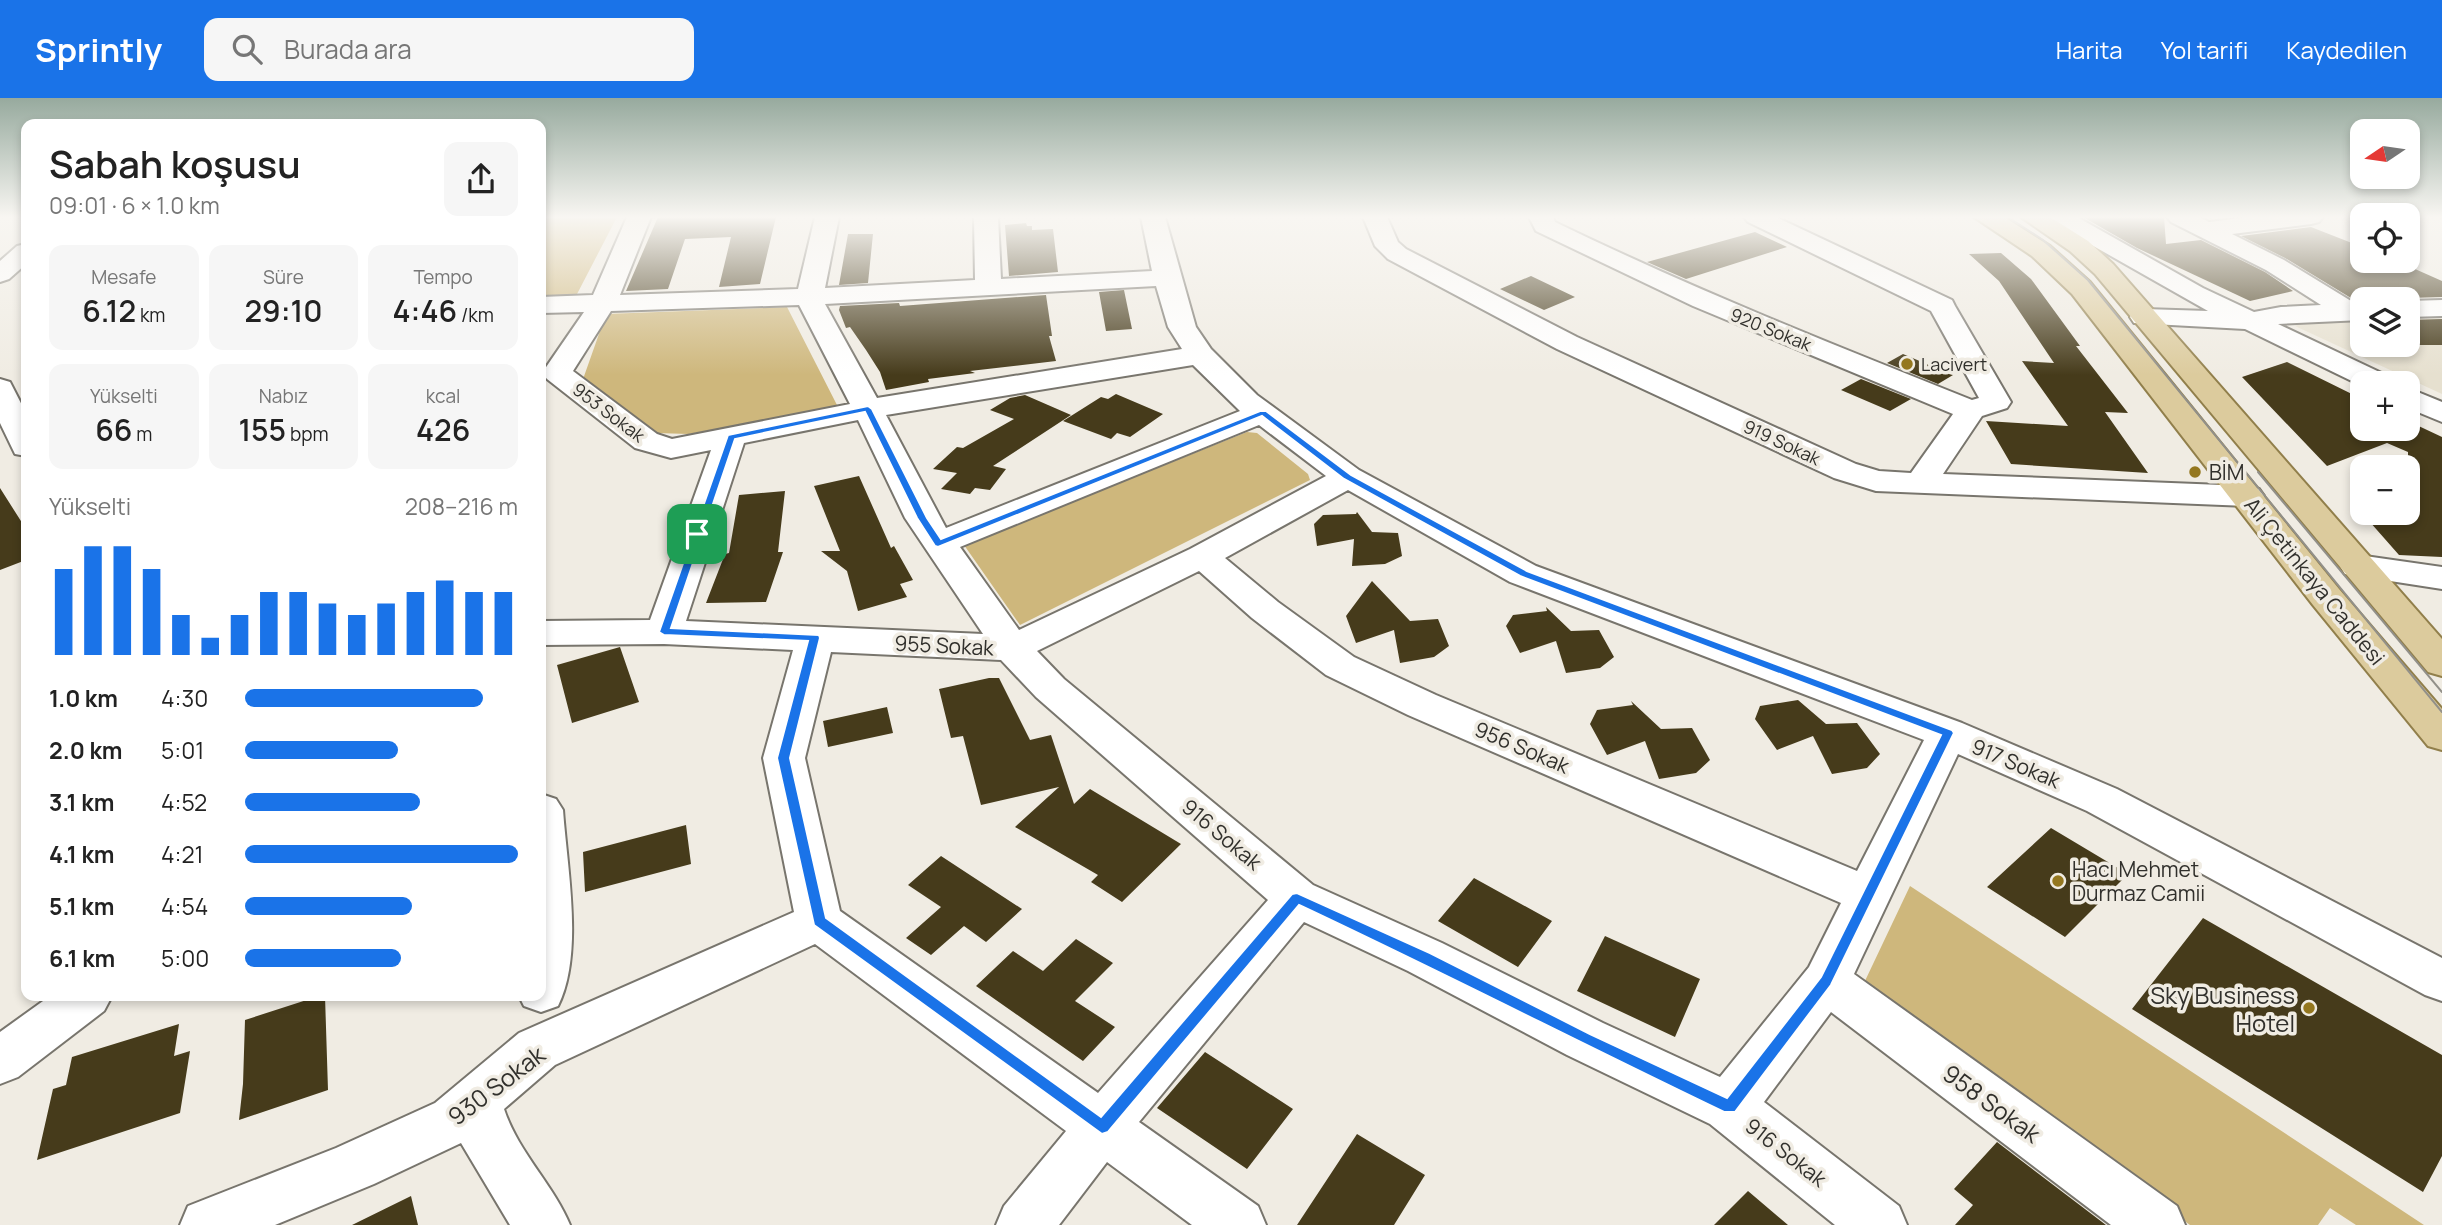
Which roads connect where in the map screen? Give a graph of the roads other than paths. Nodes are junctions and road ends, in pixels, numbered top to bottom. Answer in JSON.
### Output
{"nodes":[{"id":1,"x":617,"y":270,"type":"edge"},
{"id":2,"x":816,"y":270,"type":"edge"},
{"id":3,"x":987,"y":270,"type":"edge"},
{"id":4,"x":1165,"y":270,"type":"edge"},
{"id":5,"x":1427,"y":270,"type":"edge"},
{"id":6,"x":1636,"y":270,"type":"edge"},
{"id":7,"x":1865,"y":270,"type":"edge"},
{"id":8,"x":2061,"y":270,"type":"edge"},
{"id":9,"x":2103,"y":270,"type":"edge"},
{"id":10,"x":2151,"y":270,"type":"edge"},
{"id":11,"x":2283,"y":270,"type":"edge"},
{"id":12,"x":1167,"y":278,"type":"junction"},
{"id":13,"x":988,"y":287,"type":"junction"},
{"id":14,"x":810,"y":297,"type":"junction"},
{"id":15,"x":603,"y":303,"type":"junction"},
{"id":16,"x":546,"y":306,"type":"edge"},
{"id":17,"x":2442,"y":308,"type":"edge"},
{"id":18,"x":2350,"y":309,"type":"edge"},
{"id":19,"x":2420,"y":309,"type":"edge"},
{"id":20,"x":2350,"y":312,"type":"edge"},
{"id":21,"x":2144,"y":317,"type":"junction"},
{"id":22,"x":2252,"y":321,"type":"junction"},
{"id":23,"x":1200,"y":355,"type":"junction"},
{"id":24,"x":2355,"y":371,"type":"edge"},
{"id":25,"x":549,"y":376,"type":"edge"},
{"id":26,"x":8,"y":393,"type":"edge"},
{"id":27,"x":2420,"y":403,"type":"edge"},
{"id":28,"x":868,"y":409,"type":"junction"},
{"id":29,"x":1971,"y":410,"type":"junction"},
{"id":30,"x":1263,"y":413,"type":"junction"},
{"id":31,"x":2442,"y":413,"type":"edge"},
{"id":32,"x":21,"y":432,"type":"edge"},
{"id":33,"x":731,"y":437,"type":"junction"},
{"id":34,"x":1348,"y":477,"type":"junction"},
{"id":35,"x":1920,"y":483,"type":"junction"},
{"id":36,"x":2247,"y":496,"type":"junction"},
{"id":37,"x":938,"y":544,"type":"junction"},
{"id":38,"x":1202,"y":556,"type":"junction"},
{"id":39,"x":2358,"y":566,"type":"junction"},
{"id":40,"x":2442,"y":578,"type":"edge"},
{"id":41,"x":664,"y":632,"type":"junction"},
{"id":42,"x":546,"y":633,"type":"edge"},
{"id":43,"x":815,"y":638,"type":"junction"},
{"id":44,"x":1012,"y":648,"type":"junction"},
{"id":45,"x":2442,"y":663,"type":"edge"},
{"id":46,"x":1948,"y":733,"type":"junction"},
{"id":47,"x":2442,"y":736,"type":"edge"},
{"id":48,"x":1867,"y":895,"type":"junction"},
{"id":49,"x":1297,"y":898,"type":"junction"},
{"id":50,"x":546,"y":900,"type":"edge"},
{"id":51,"x":819,"y":921,"type":"junction"},
{"id":52,"x":546,"y":967,"type":"edge"},
{"id":53,"x":1826,"y":981,"type":"junction"},
{"id":54,"x":2442,"y":981,"type":"edge"},
{"id":55,"x":80,"y":1001,"type":"edge"},
{"id":56,"x":538,"y":1001,"type":"edge"},
{"id":57,"x":0,"y":1061,"type":"edge"},
{"id":58,"x":476,"y":1103,"type":"junction"},
{"id":59,"x":1729,"y":1107,"type":"junction"},
{"id":60,"x":1102,"y":1127,"type":"junction"},
{"id":61,"x":208,"y":1225,"type":"edge"},
{"id":62,"x":542,"y":1225,"type":"edge"},
{"id":63,"x":1024,"y":1225,"type":"edge"},
{"id":64,"x":1238,"y":1225,"type":"edge"},
{"id":65,"x":1879,"y":1225,"type":"edge"},
{"id":66,"x":2157,"y":1225,"type":"edge"}],
"edges":[{"from":1,"to":15,"type":"street","name":"953 Sokak"},
{"from":2,"to":14,"type":"street"},
{"from":3,"to":13,"type":"street"},
{"from":4,"to":12,"type":"street","name":"917 Sokak"},
{"from":5,"to":35,"type":"street","name":"919 Sokak"},
{"from":6,"to":29,"type":"street","name":"920 Sokak"},
{"from":7,"to":29,"type":"street"},
{"from":8,"to":36,"type":"main road","name":"Ali Çetinkaya Caddesi"},
{"from":9,"to":21,"type":"main road"},
{"from":10,"to":22,"type":"street"},
{"from":11,"to":18,"type":"street"},
{"from":12,"to":13,"type":"street"},
{"from":12,"to":23,"type":"street","name":"917 Sokak"},
{"from":13,"to":14,"type":"street"},
{"from":14,"to":15,"type":"street"},
{"from":14,"to":28,"type":"street","name":"916 Sokak"},
{"from":15,"to":16,"type":"street"},
{"from":15,"to":25,"type":"street","name":"953 Sokak"},
{"from":17,"to":19,"type":"street"},
{"from":20,"to":22,"type":"street"},
{"from":21,"to":22,"type":"street"},
{"from":21,"to":39,"type":"main road"},
{"from":22,"to":24,"type":"street"},
{"from":23,"to":28,"type":"street"},
{"from":23,"to":30,"type":"street","name":"917 Sokak"},
{"from":25,"to":33,"type":"street","name":"953 Sokak"},
{"from":26,"to":32,"type":"street"},
{"from":27,"to":31,"type":"street"},
{"from":28,"to":33,"type":"street"},
{"from":28,"to":37,"type":"street","name":"916 Sokak"},
{"from":29,"to":35,"type":"street"},
{"from":30,"to":34,"type":"street","name":"917 Sokak"},
{"from":30,"to":37,"type":"street"},
{"from":33,"to":41,"type":"street"},
{"from":34,"to":38,"type":"street","name":"955 Sokak"},
{"from":34,"to":46,"type":"street","name":"917 Sokak"},
{"from":35,"to":36,"type":"street","name":"919 Sokak"},
{"from":36,"to":47,"type":"main road","name":"Ali Çetinkaya Caddesi"},
{"from":37,"to":44,"type":"street","name":"916 Sokak"},
{"from":38,"to":44,"type":"street","name":"955 Sokak"},
{"from":38,"to":48,"type":"street","name":"956 Sokak"},
{"from":39,"to":40,"type":"street"},
{"from":39,"to":45,"type":"main road"},
{"from":41,"to":42,"type":"street","name":"955 Sokak"},
{"from":41,"to":43,"type":"street","name":"955 Sokak"},
{"from":43,"to":44,"type":"street","name":"955 Sokak"},
{"from":43,"to":51,"type":"street"},
{"from":44,"to":49,"type":"street","name":"916 Sokak"},
{"from":46,"to":48,"type":"street"},
{"from":46,"to":54,"type":"street","name":"917 Sokak"},
{"from":48,"to":53,"type":"street"},
{"from":49,"to":59,"type":"street","name":"916 Sokak"},
{"from":49,"to":60,"type":"street"},
{"from":50,"to":52,"type":"street"},
{"from":51,"to":58,"type":"street","name":"930 Sokak"},
{"from":51,"to":60,"type":"street"},
{"from":53,"to":59,"type":"street"},
{"from":53,"to":66,"type":"street","name":"958 Sokak"},
{"from":55,"to":57,"type":"street"},
{"from":56,"to":58,"type":"street"},
{"from":58,"to":61,"type":"street","name":"930 Sokak"},
{"from":58,"to":62,"type":"street"},
{"from":59,"to":65,"type":"street","name":"916 Sokak"},
{"from":60,"to":63,"type":"street"},
{"from":60,"to":64,"type":"street"}]}
